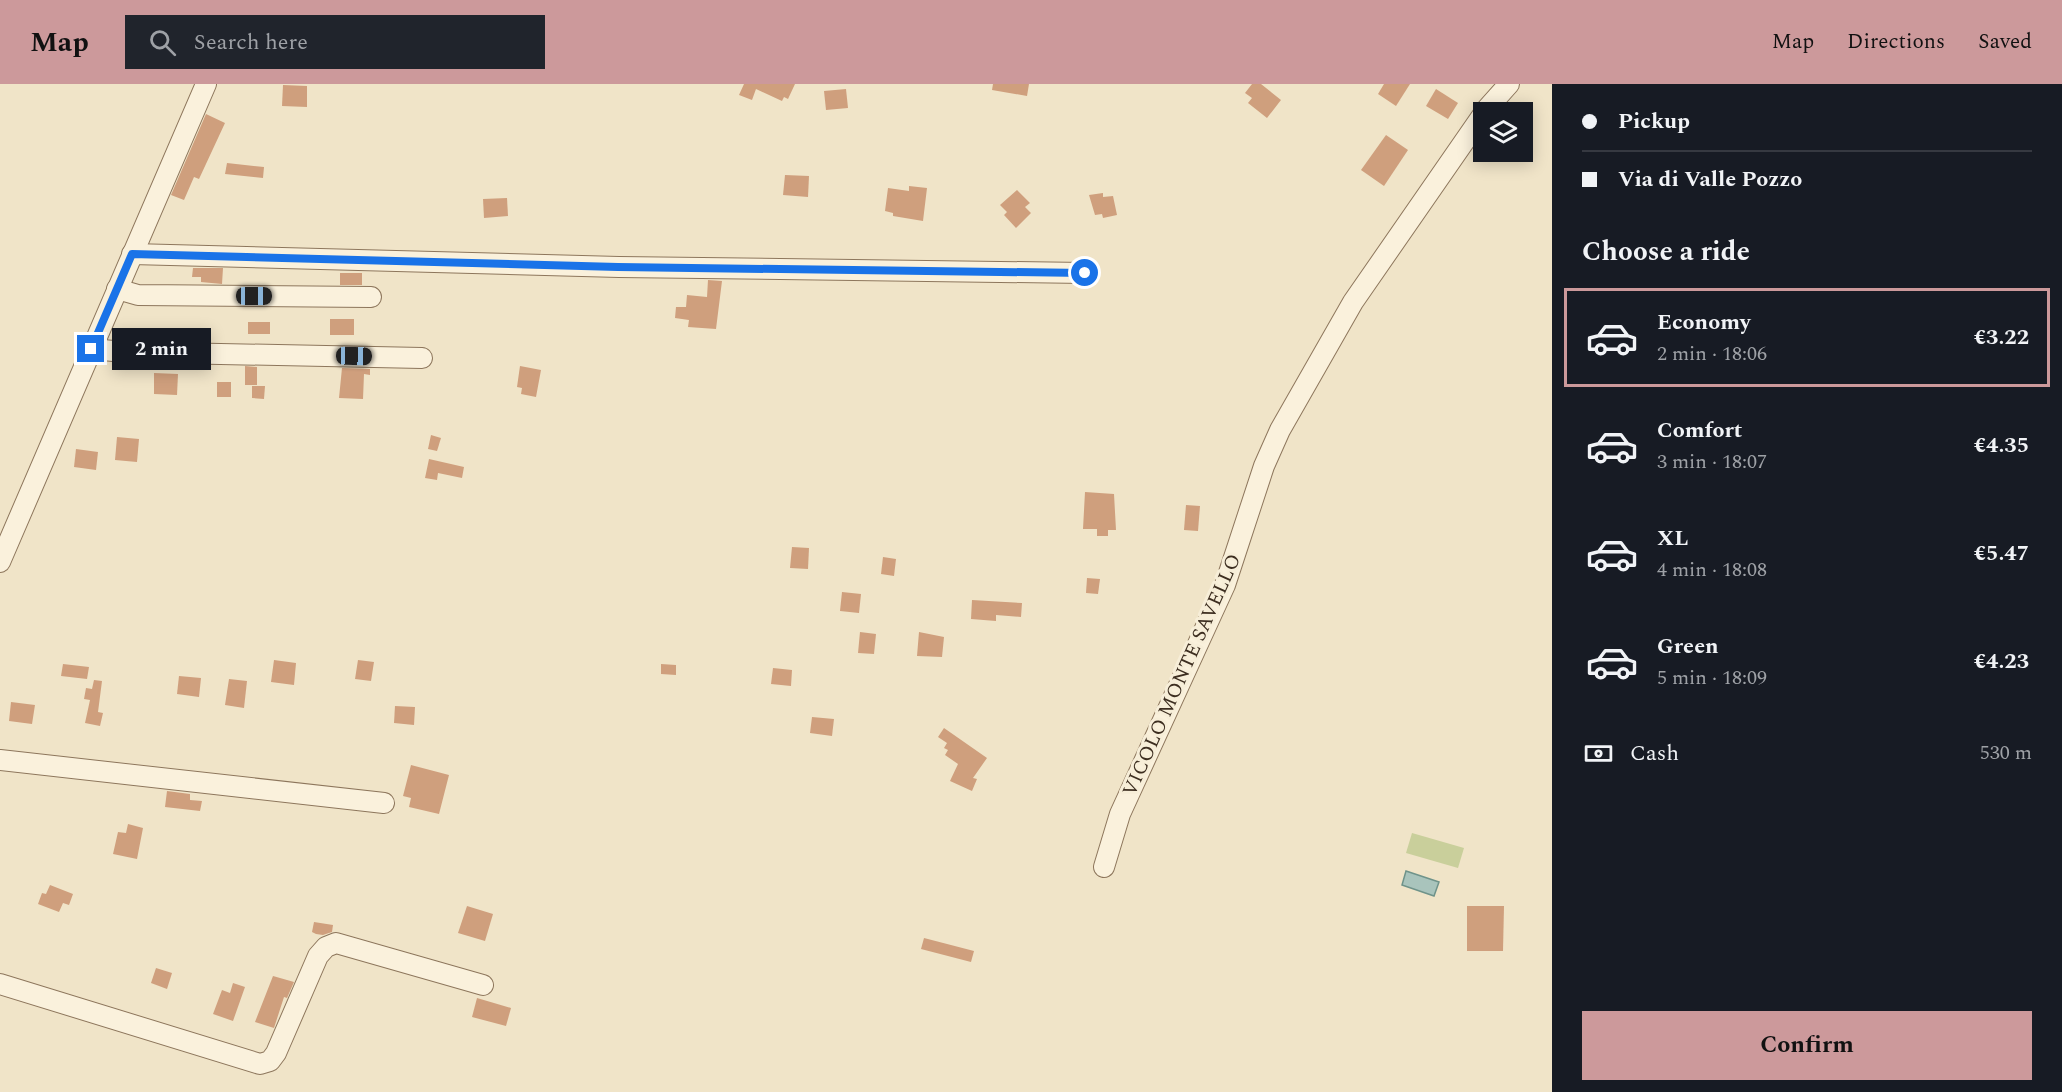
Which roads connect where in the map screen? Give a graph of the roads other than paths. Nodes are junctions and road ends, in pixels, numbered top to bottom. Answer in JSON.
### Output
{"nodes":[{"id":1,"x":206,"y":84,"type":"edge"},
{"id":2,"x":1498,"y":87,"type":"edge"},
{"id":3,"x":1490,"y":102,"type":"edge"},
{"id":4,"x":1473,"y":129,"type":"edge"},
{"id":5,"x":132,"y":254,"type":"junction"},
{"id":6,"x":1085,"y":273,"type":"dead end"},
{"id":7,"x":117,"y":289,"type":"junction"},
{"id":8,"x":371,"y":297,"type":"dead end"},
{"id":9,"x":91,"y":349,"type":"junction"},
{"id":10,"x":422,"y":358,"type":"dead end"},
{"id":11,"x":0,"y":562,"type":"edge"},
{"id":12,"x":0,"y":760,"type":"edge"},
{"id":13,"x":384,"y":803,"type":"dead end"},
{"id":14,"x":1104,"y":867,"type":"dead end"},
{"id":15,"x":0,"y":984,"type":"edge"},
{"id":16,"x":483,"y":985,"type":"dead end"}],
"edges":[{"from":1,"to":5,"type":"street"},
{"from":2,"to":3,"type":"street","name":"VICOLO MONTE SAVELLO"},
{"from":4,"to":14,"type":"street","name":"VICOLO MONTE SAVELLO"},
{"from":5,"to":6,"type":"street"},
{"from":5,"to":7,"type":"street"},
{"from":7,"to":8,"type":"street"},
{"from":7,"to":9,"type":"street"},
{"from":9,"to":10,"type":"street"},
{"from":9,"to":11,"type":"street"},
{"from":12,"to":13,"type":"street"},
{"from":15,"to":16,"type":"street"}]}
